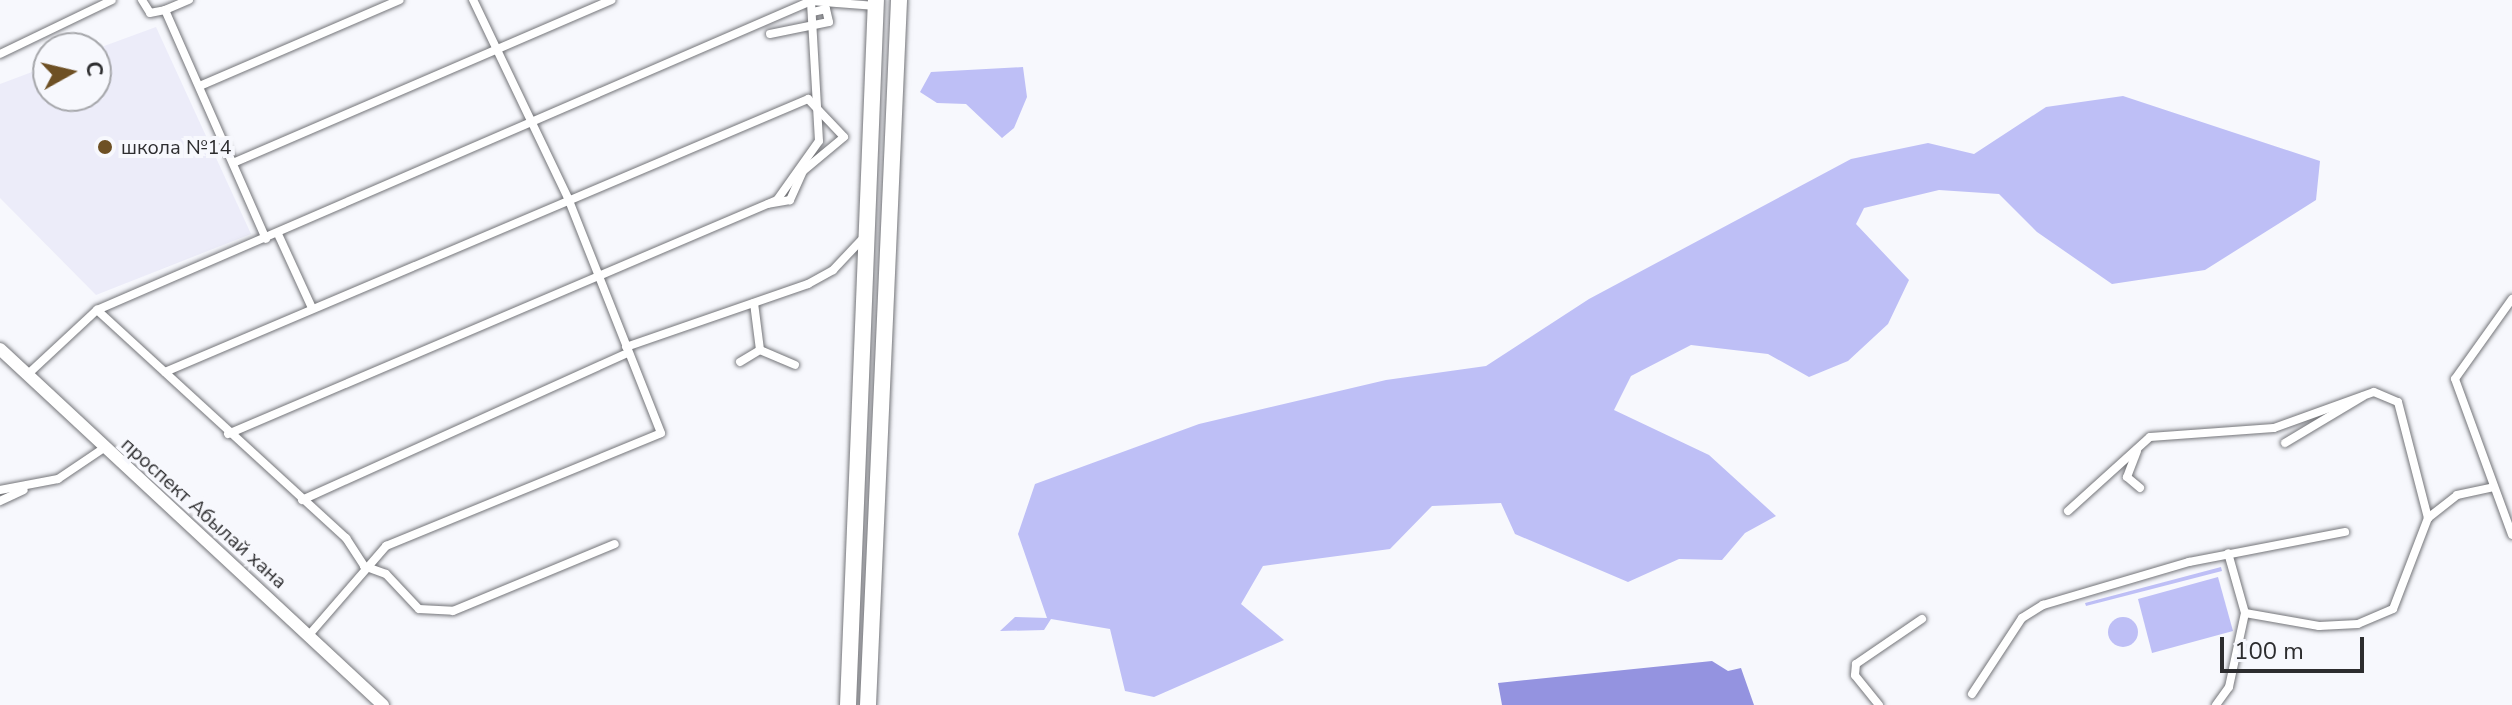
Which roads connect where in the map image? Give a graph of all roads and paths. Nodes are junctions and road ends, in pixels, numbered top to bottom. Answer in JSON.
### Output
{"nodes":[{"id":1,"x":112,"y":0,"type":"edge"},
{"id":2,"x":142,"y":0,"type":"edge"},
{"id":3,"x":189,"y":0,"type":"edge"},
{"id":4,"x":399,"y":0,"type":"edge"},
{"id":5,"x":473,"y":0,"type":"edge"},
{"id":6,"x":611,"y":0,"type":"edge"},
{"id":7,"x":899,"y":0,"type":"edge"},
{"id":8,"x":811,"y":1,"type":"edge"},
{"id":9,"x":876,"y":3,"type":"edge"},
{"id":10,"x":165,"y":10,"type":"junction"},
{"id":11,"x":813,"y":12,"type":"junction"},
{"id":12,"x":816,"y":25,"type":"junction"},
{"id":13,"x":770,"y":34,"type":"dead end"},
{"id":14,"x":493,"y":49,"type":"junction"},
{"id":15,"x":0,"y":54,"type":"edge"},
{"id":16,"x":202,"y":85,"type":"junction"},
{"id":17,"x":819,"y":106,"type":"junction"},
{"id":18,"x":529,"y":125,"type":"junction"},
{"id":19,"x":233,"y":163,"type":"junction"},
{"id":20,"x":803,"y":171,"type":"junction"},
{"id":21,"x":568,"y":198,"type":"junction"},
{"id":22,"x":868,"y":232,"type":"junction"},
{"id":23,"x":278,"y":234,"type":"junction"},
{"id":24,"x":266,"y":239,"type":"junction"},
{"id":25,"x":598,"y":278,"type":"junction"},
{"id":26,"x":2512,"y":299,"type":"edge"},
{"id":27,"x":754,"y":303,"type":"junction"},
{"id":28,"x":312,"y":308,"type":"junction"},
{"id":29,"x":97,"y":310,"type":"junction"},
{"id":30,"x":0,"y":349,"type":"edge"},
{"id":31,"x":627,"y":350,"type":"junction"},
{"id":32,"x":760,"y":350,"type":"junction"},
{"id":33,"x":740,"y":362,"type":"dead end"},
{"id":34,"x":795,"y":365,"type":"dead end"},
{"id":35,"x":165,"y":372,"type":"junction"},
{"id":36,"x":27,"y":375,"type":"junction"},
{"id":37,"x":2366,"y":394,"type":"junction"},
{"id":38,"x":228,"y":434,"type":"junction"},
{"id":39,"x":2148,"y":439,"type":"junction"},
{"id":40,"x":2285,"y":443,"type":"dead end"},
{"id":41,"x":104,"y":448,"type":"junction"},
{"id":42,"x":27,"y":487,"type":"junction"},
{"id":43,"x":2140,"y":488,"type":"dead end"},
{"id":44,"x":2490,"y":488,"type":"junction"},
{"id":45,"x":0,"y":490,"type":"edge"},
{"id":46,"x":302,"y":500,"type":"junction"},
{"id":47,"x":0,"y":501,"type":"edge"},
{"id":48,"x":2068,"y":511,"type":"dead end"},
{"id":49,"x":2428,"y":518,"type":"junction"},
{"id":50,"x":2345,"y":532,"type":"dead end"},
{"id":51,"x":2512,"y":535,"type":"edge"},
{"id":52,"x":615,"y":544,"type":"dead end"},
{"id":53,"x":2228,"y":553,"type":"junction"},
{"id":54,"x":364,"y":566,"type":"junction"},
{"id":55,"x":2245,"y":613,"type":"junction"},
{"id":56,"x":1922,"y":619,"type":"dead end"},
{"id":57,"x":309,"y":635,"type":"junction"},
{"id":58,"x":1972,"y":694,"type":"dead end"},
{"id":59,"x":383,"y":705,"type":"edge"},
{"id":60,"x":848,"y":705,"type":"edge"},
{"id":61,"x":868,"y":705,"type":"edge"},
{"id":62,"x":1879,"y":705,"type":"edge"},
{"id":63,"x":2216,"y":705,"type":"edge"}],
"edges":[{"from":1,"to":15,"type":"street"},
{"from":2,"to":10,"type":"street"},
{"from":3,"to":10,"type":"street"},
{"from":4,"to":16,"type":"street"},
{"from":5,"to":14,"type":"street"},
{"from":6,"to":14,"type":"street"},
{"from":7,"to":61,"type":"highway"},
{"from":8,"to":9,"type":"street"},
{"from":8,"to":11,"type":"street"},
{"from":8,"to":18,"type":"street"},
{"from":9,"to":22,"type":"highway"},
{"from":10,"to":16,"type":"street"},
{"from":11,"to":12,"type":"street"},
{"from":11,"to":12,"type":"street"},
{"from":12,"to":13,"type":"street"},
{"from":12,"to":17,"type":"street"},
{"from":14,"to":18,"type":"street"},
{"from":14,"to":19,"type":"street"},
{"from":16,"to":19,"type":"street"},
{"from":17,"to":20,"type":"street"},
{"from":17,"to":20,"type":"street"},
{"from":17,"to":21,"type":"street"},
{"from":18,"to":21,"type":"street"},
{"from":18,"to":23,"type":"street"},
{"from":19,"to":24,"type":"street"},
{"from":20,"to":25,"type":"street"},
{"from":21,"to":25,"type":"street"},
{"from":21,"to":28,"type":"street"},
{"from":22,"to":27,"type":"street"},
{"from":22,"to":60,"type":"highway"},
{"from":23,"to":24,"type":"street"},
{"from":23,"to":28,"type":"street"},
{"from":24,"to":29,"type":"street"},
{"from":25,"to":31,"type":"street"},
{"from":25,"to":38,"type":"street"},
{"from":26,"to":44,"type":"street"},
{"from":27,"to":31,"type":"street"},
{"from":27,"to":32,"type":"street"},
{"from":28,"to":35,"type":"street"},
{"from":29,"to":35,"type":"street"},
{"from":29,"to":36,"type":"street"},
{"from":30,"to":36,"type":"main road","name":"проспект Абылай хана"},
{"from":31,"to":46,"type":"street"},
{"from":31,"to":54,"type":"street"},
{"from":32,"to":33,"type":"street"},
{"from":32,"to":34,"type":"street"},
{"from":35,"to":38,"type":"street"},
{"from":36,"to":41,"type":"main road","name":"проспект Абылай хана"},
{"from":37,"to":39,"type":"street"},
{"from":37,"to":40,"type":"street"},
{"from":37,"to":49,"type":"street"},
{"from":38,"to":46,"type":"street"},
{"from":39,"to":43,"type":"street"},
{"from":39,"to":48,"type":"street"},
{"from":41,"to":42,"type":"street"},
{"from":41,"to":57,"type":"main road","name":"проспект Абылай хана"},
{"from":42,"to":45,"type":"street"},
{"from":42,"to":47,"type":"street"},
{"from":44,"to":49,"type":"street"},
{"from":44,"to":51,"type":"street"},
{"from":46,"to":54,"type":"street"},
{"from":49,"to":55,"type":"street"},
{"from":50,"to":53,"type":"street"},
{"from":52,"to":54,"type":"street"},
{"from":53,"to":55,"type":"street"},
{"from":53,"to":58,"type":"street"},
{"from":54,"to":57,"type":"street"},
{"from":55,"to":63,"type":"street"},
{"from":56,"to":62,"type":"street"},
{"from":57,"to":59,"type":"main road","name":"проспект Абылай хана"}]}
